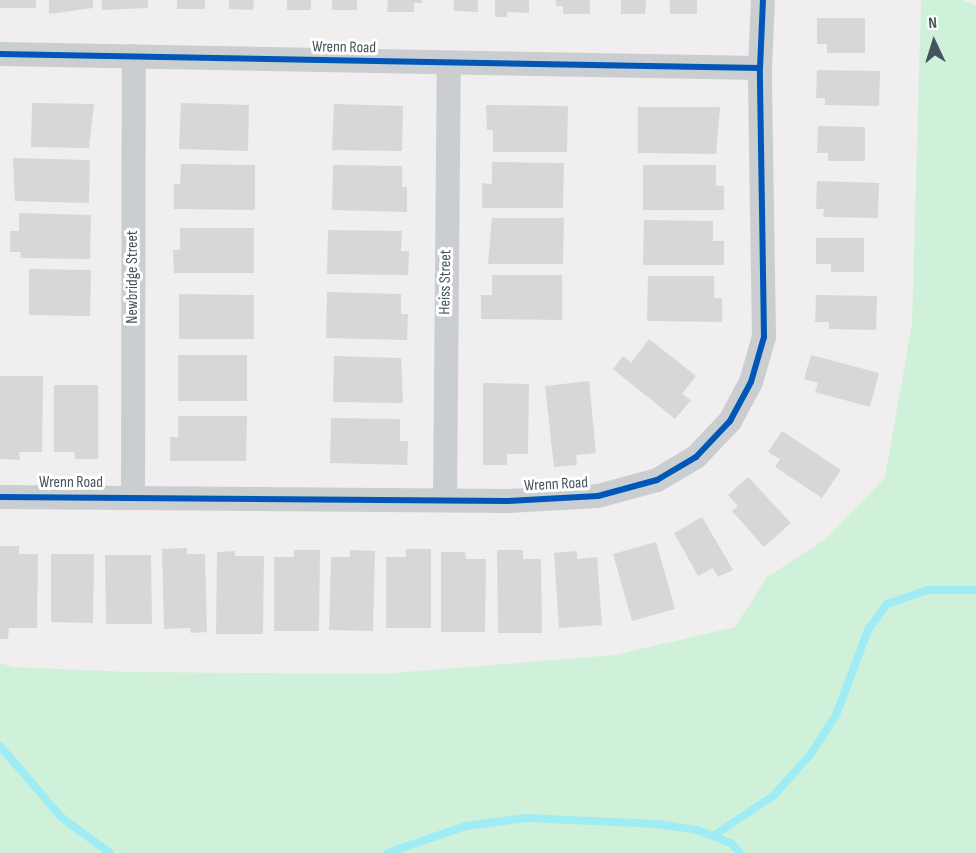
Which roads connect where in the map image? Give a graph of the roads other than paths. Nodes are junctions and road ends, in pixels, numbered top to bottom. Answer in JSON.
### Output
{"nodes":[{"id":1,"x":763,"y":0,"type":"edge"},
{"id":2,"x":0,"y":54,"type":"edge"},
{"id":3,"x":134,"y":57,"type":"junction"},
{"id":4,"x":450,"y":64,"type":"junction"},
{"id":5,"x":760,"y":68,"type":"junction"},
{"id":6,"x":0,"y":497,"type":"edge"},
{"id":7,"x":133,"y":497,"type":"junction"},
{"id":8,"x":445,"y":499,"type":"junction"}],
"edges":[{"from":1,"to":5,"type":"street","name":"Wrenn Road"},
{"from":2,"to":3,"type":"street","name":"Wrenn Road"},
{"from":3,"to":4,"type":"street","name":"Wrenn Road"},
{"from":3,"to":7,"type":"street","name":"Newbridge Street"},
{"from":4,"to":5,"type":"street","name":"Wrenn Road"},
{"from":4,"to":8,"type":"street","name":"Heiss Street"},
{"from":5,"to":8,"type":"street","name":"Wrenn Road"},
{"from":6,"to":7,"type":"street","name":"Wrenn Road"},
{"from":7,"to":8,"type":"street","name":"Wrenn Road"}]}
